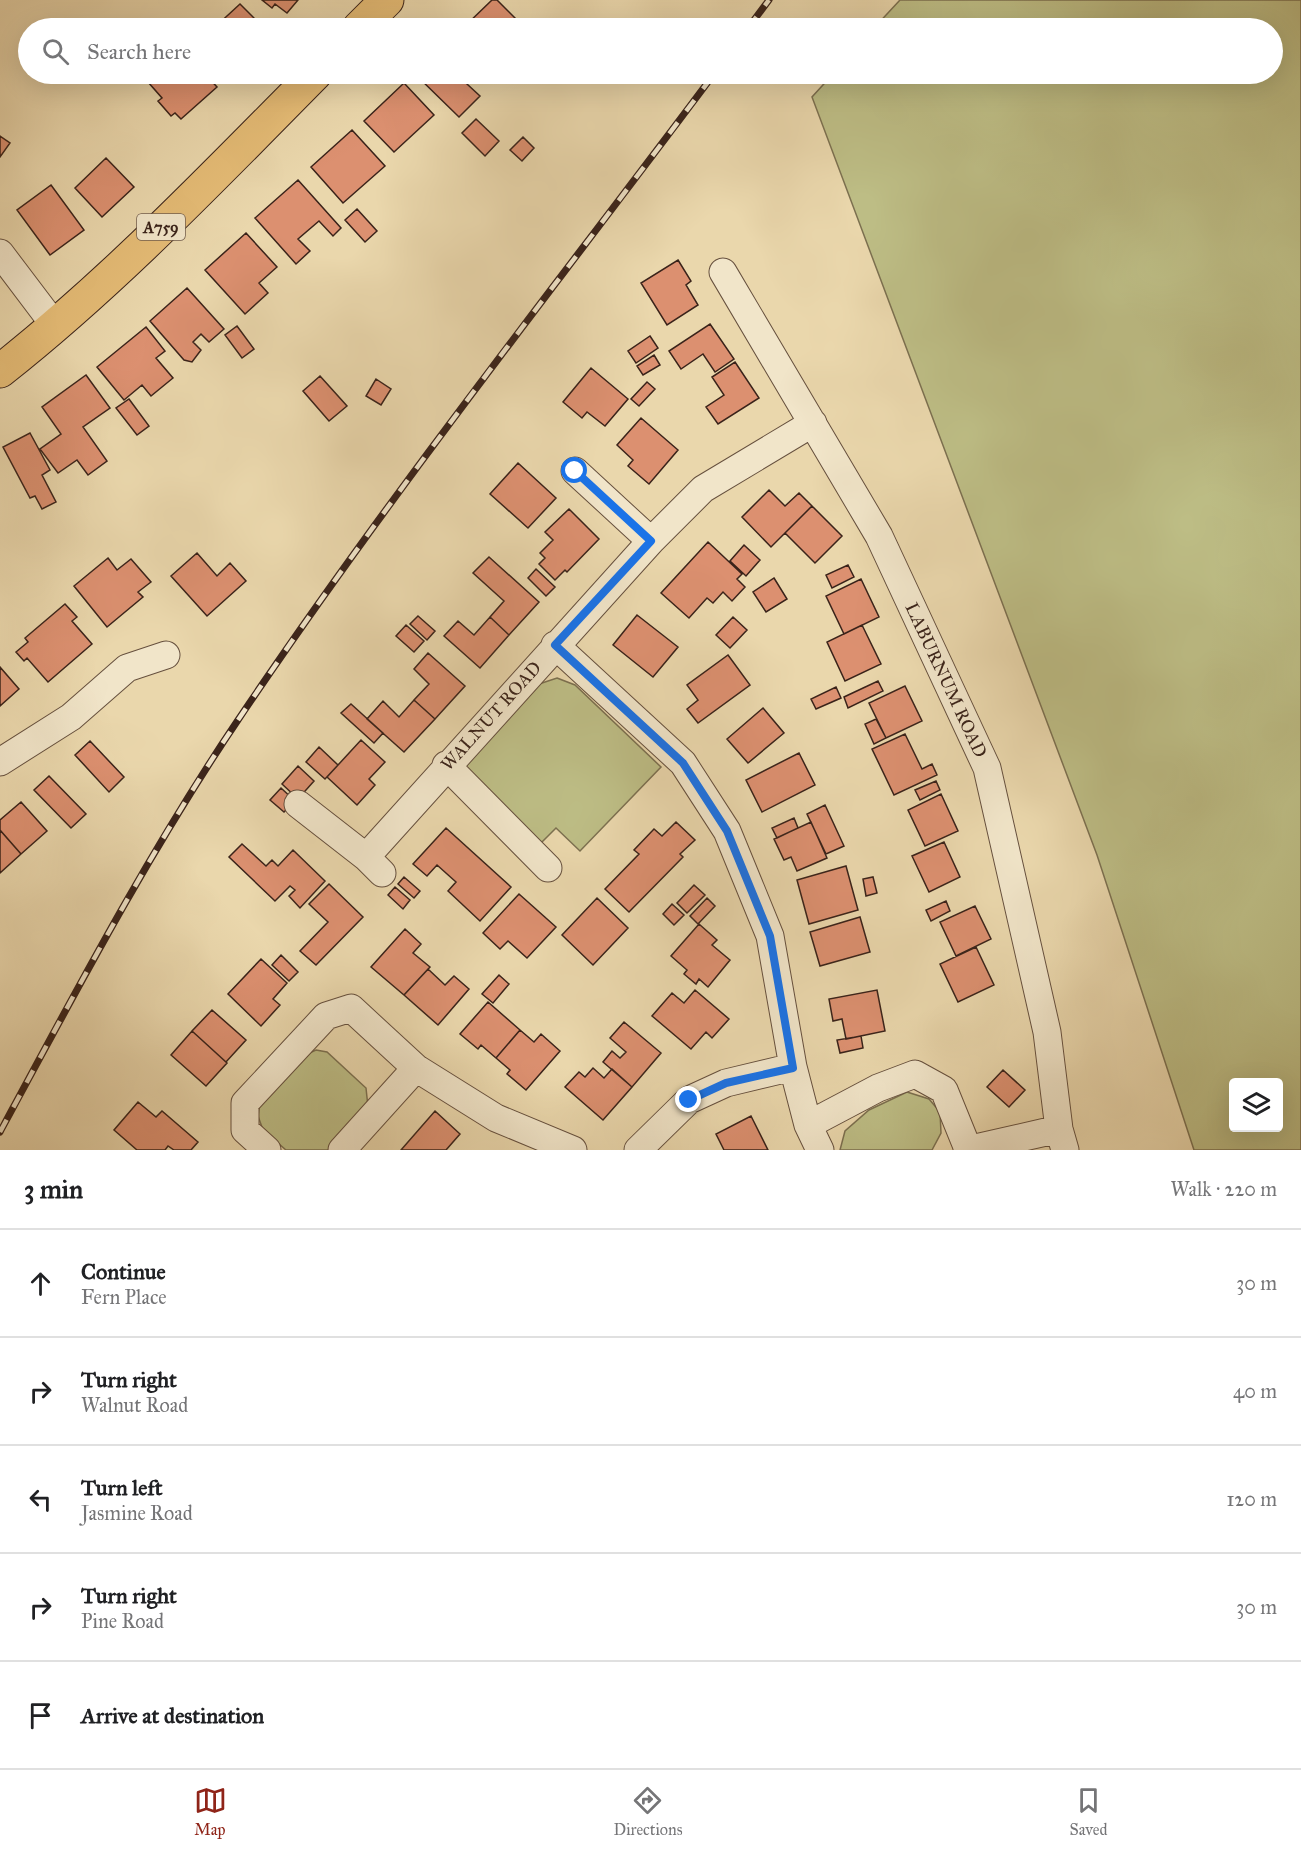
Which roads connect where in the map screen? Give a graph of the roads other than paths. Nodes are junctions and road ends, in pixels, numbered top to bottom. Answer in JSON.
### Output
{"nodes":[{"id":1,"x":387,"y":0,"type":"edge"},
{"id":2,"x":369,"y":18,"type":"edge"},
{"id":3,"x":305,"y":84,"type":"edge"},
{"id":4,"x":0,"y":253,"type":"edge"},
{"id":5,"x":723,"y":272,"type":"dead end"},
{"id":6,"x":56,"y":327,"type":"junction"},
{"id":7,"x":0,"y":371,"type":"edge"},
{"id":8,"x":813,"y":423,"type":"junction"},
{"id":9,"x":575,"y":471,"type":"dead end"},
{"id":10,"x":651,"y":541,"type":"junction"},
{"id":11,"x":555,"y":645,"type":"junction"},
{"id":12,"x":166,"y":655,"type":"dead end"},
{"id":13,"x":0,"y":762,"type":"edge"},
{"id":14,"x":446,"y":765,"type":"junction"},
{"id":15,"x":298,"y":804,"type":"dead end"},
{"id":16,"x":548,"y":868,"type":"dead end"},
{"id":17,"x":416,"y":1068,"type":"junction"},
{"id":18,"x":793,"y":1068,"type":"junction"},
{"id":19,"x":807,"y":1125,"type":"junction"},
{"id":20,"x":1062,"y":1139,"type":"edge"},
{"id":21,"x":267,"y":1150,"type":"edge"},
{"id":22,"x":342,"y":1150,"type":"edge"},
{"id":23,"x":573,"y":1150,"type":"edge"},
{"id":24,"x":638,"y":1150,"type":"edge"},
{"id":25,"x":820,"y":1150,"type":"edge"},
{"id":26,"x":968,"y":1150,"type":"edge"}],
"edges":[{"from":1,"to":2,"type":"main road"},
{"from":3,"to":6,"type":"main road","number":"A759"},
{"from":4,"to":6,"type":"street"},
{"from":5,"to":8,"type":"street","name":"LABURNUM ROAD"},
{"from":6,"to":7,"type":"main road","number":"A759"},
{"from":8,"to":10,"type":"street","name":"WALNUT ROAD"},
{"from":8,"to":20,"type":"street","name":"LABURNUM ROAD"},
{"from":9,"to":10,"type":"street"},
{"from":10,"to":11,"type":"street","name":"WALNUT ROAD"},
{"from":11,"to":14,"type":"street","name":"WALNUT ROAD"},
{"from":11,"to":18,"type":"street"},
{"from":12,"to":13,"type":"street"},
{"from":14,"to":15,"type":"street","name":"WALNUT ROAD"},
{"from":14,"to":16,"type":"street"},
{"from":17,"to":21,"type":"street"},
{"from":17,"to":22,"type":"street"},
{"from":17,"to":23,"type":"street"},
{"from":18,"to":19,"type":"street"},
{"from":18,"to":24,"type":"street"},
{"from":19,"to":25,"type":"street"},
{"from":19,"to":26,"type":"street"},
{"from":20,"to":26,"type":"street"}]}
